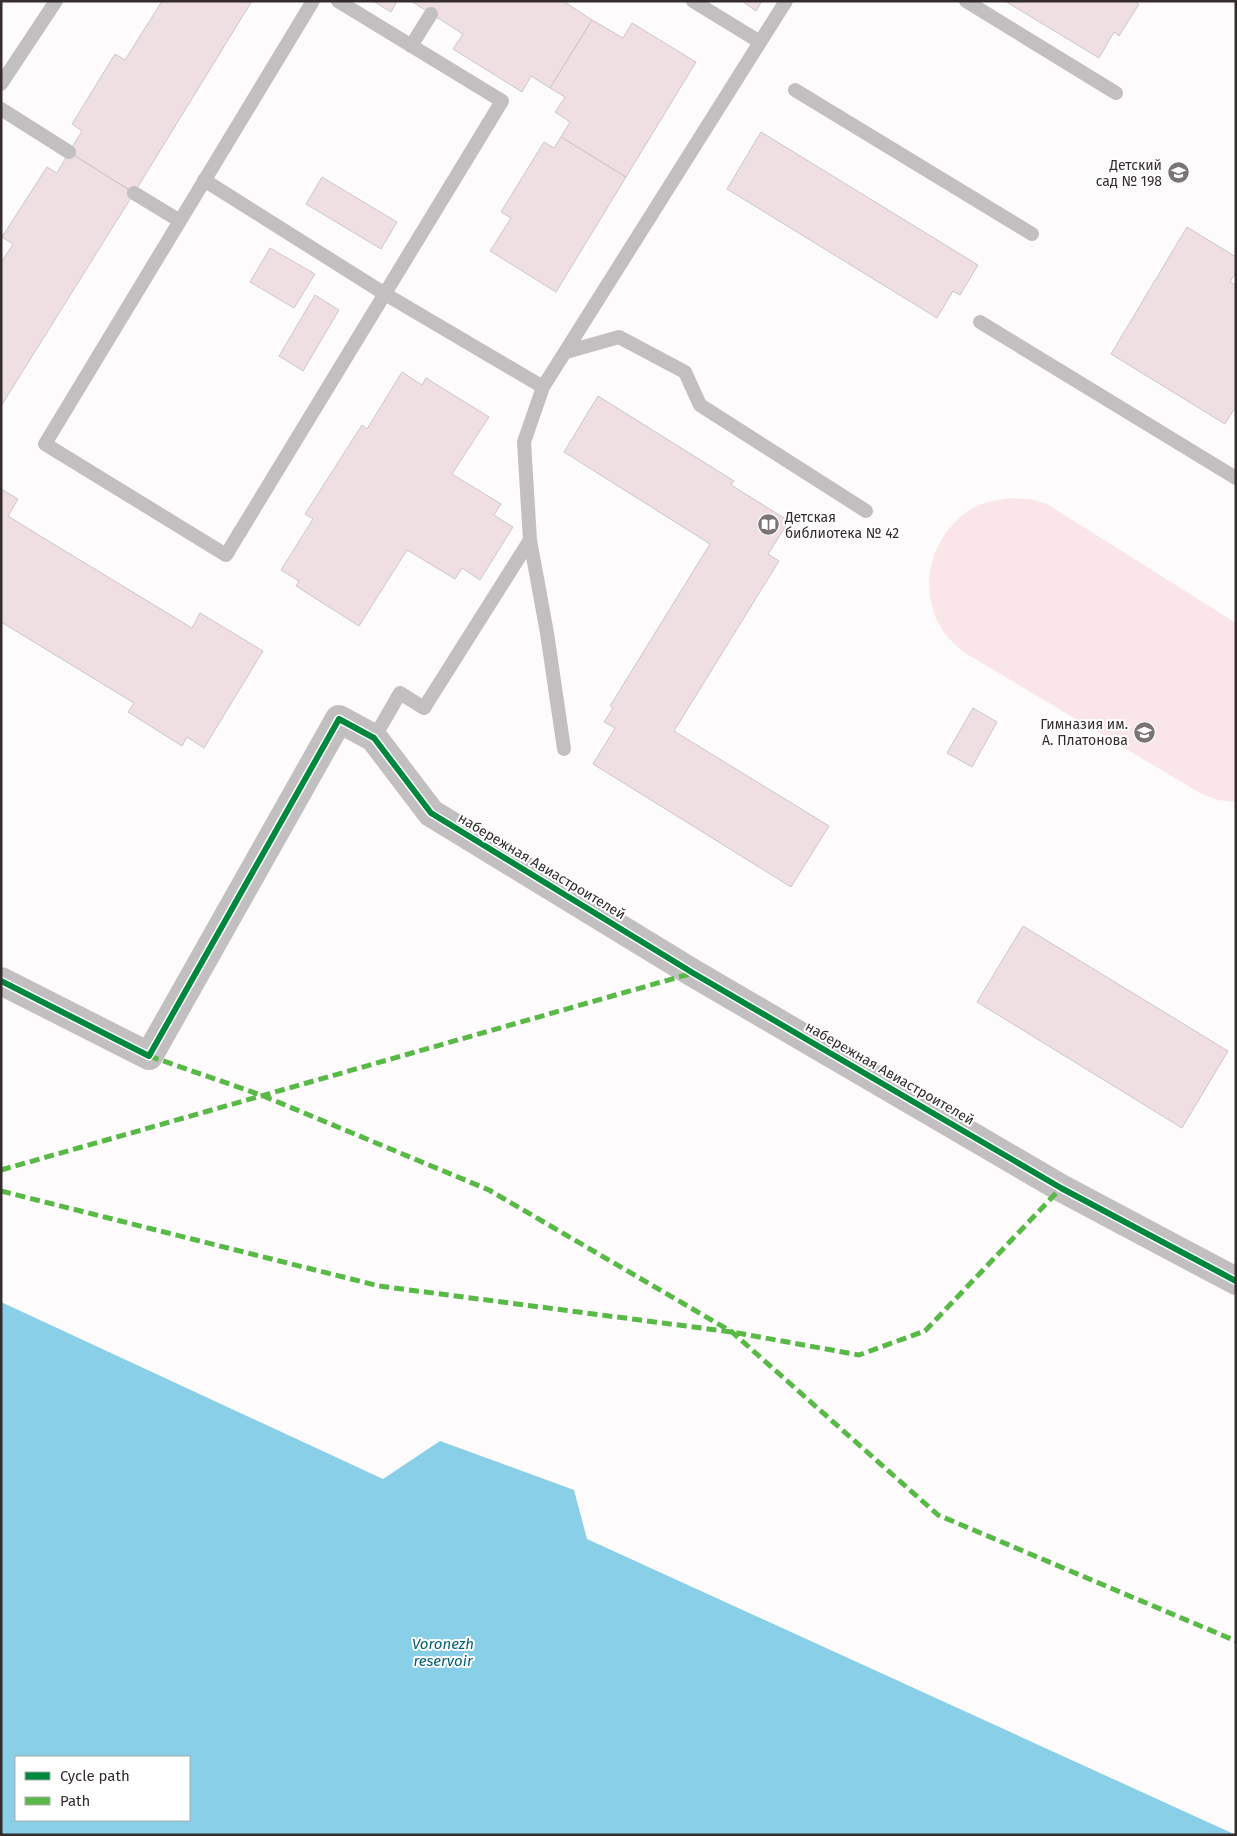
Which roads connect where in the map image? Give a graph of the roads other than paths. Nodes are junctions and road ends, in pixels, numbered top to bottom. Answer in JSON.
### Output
{"nodes":[{"id":1,"x":56,"y":1,"type":"edge"},
{"id":2,"x":313,"y":1,"type":"edge"},
{"id":3,"x":338,"y":1,"type":"edge"},
{"id":4,"x":693,"y":1,"type":"edge"},
{"id":5,"x":786,"y":1,"type":"edge"},
{"id":6,"x":966,"y":1,"type":"edge"},
{"id":7,"x":431,"y":14,"type":"dead end"},
{"id":8,"x":760,"y":42,"type":"junction"},
{"id":9,"x":411,"y":46,"type":"junction"},
{"id":10,"x":1,"y":84,"type":"edge"},
{"id":11,"x":795,"y":90,"type":"dead end"},
{"id":12,"x":1116,"y":93,"type":"dead end"},
{"id":13,"x":1,"y":109,"type":"edge"},
{"id":14,"x":69,"y":152,"type":"dead end"},
{"id":15,"x":204,"y":180,"type":"junction"},
{"id":16,"x":134,"y":193,"type":"dead end"},
{"id":17,"x":180,"y":221,"type":"junction"},
{"id":18,"x":1032,"y":234,"type":"dead end"},
{"id":19,"x":385,"y":294,"type":"junction"},
{"id":20,"x":980,"y":322,"type":"dead end"},
{"id":21,"x":566,"y":352,"type":"junction"},
{"id":22,"x":543,"y":387,"type":"junction"},
{"id":23,"x":1236,"y":478,"type":"edge"},
{"id":24,"x":866,"y":511,"type":"dead end"},
{"id":25,"x":530,"y":540,"type":"junction"},
{"id":26,"x":374,"y":738,"type":"junction"},
{"id":27,"x":564,"y":749,"type":"dead end"},
{"id":28,"x":1,"y":981,"type":"edge"},
{"id":29,"x":1236,"y":1281,"type":"edge"}],
"edges":[{"from":1,"to":10,"type":"lane"},
{"from":2,"to":15,"type":"lane"},
{"from":3,"to":9,"type":"lane"},
{"from":4,"to":8,"type":"lane"},
{"from":5,"to":8,"type":"lane"},
{"from":6,"to":12,"type":"lane"},
{"from":7,"to":9,"type":"lane"},
{"from":8,"to":21,"type":"lane"},
{"from":9,"to":19,"type":"lane"},
{"from":11,"to":18,"type":"lane"},
{"from":13,"to":14,"type":"lane"},
{"from":15,"to":17,"type":"lane"},
{"from":15,"to":19,"type":"lane"},
{"from":16,"to":17,"type":"lane"},
{"from":17,"to":19,"type":"lane"},
{"from":19,"to":22,"type":"lane"},
{"from":20,"to":23,"type":"lane"},
{"from":21,"to":22,"type":"lane"},
{"from":21,"to":24,"type":"lane"},
{"from":22,"to":25,"type":"lane"},
{"from":25,"to":26,"type":"lane"},
{"from":25,"to":27,"type":"lane"},
{"from":26,"to":28,"type":"street","name":"набережная Авиастроителей"},
{"from":26,"to":29,"type":"street","name":"набережная Авиастроителей"}]}
